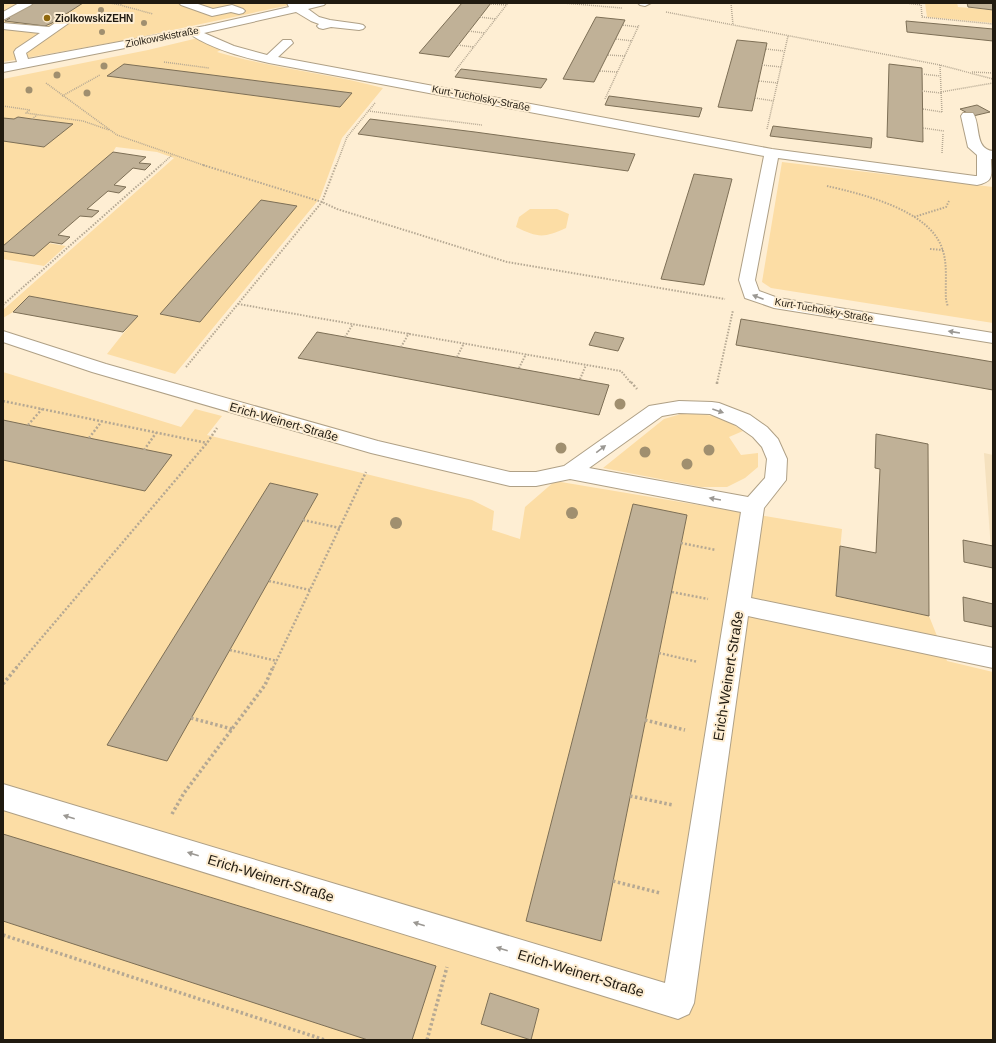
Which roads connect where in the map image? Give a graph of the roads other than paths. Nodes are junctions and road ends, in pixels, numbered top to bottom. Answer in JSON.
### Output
{"nodes":[{"id":1,"x":27,"y":3,"type":"edge"},
{"id":2,"x":185,"y":3,"type":"edge"},
{"id":3,"x":320,"y":3,"type":"edge"},
{"id":4,"x":295,"y":5,"type":"edge"},
{"id":5,"x":3,"y":17,"type":"edge"},
{"id":6,"x":70,"y":18,"type":"dead end"},
{"id":7,"x":254,"y":18,"type":"junction"},
{"id":8,"x":3,"y":26,"type":"edge"},
{"id":9,"x":359,"y":27,"type":"dead end"},
{"id":10,"x":50,"y":31,"type":"junction"},
{"id":11,"x":193,"y":31,"type":"junction"},
{"id":12,"x":287,"y":43,"type":"dead end"},
{"id":13,"x":269,"y":59,"type":"junction"},
{"id":14,"x":24,"y":65,"type":"junction"},
{"id":15,"x":3,"y":68,"type":"edge"},
{"id":16,"x":968,"y":116,"type":"dead end"},
{"id":17,"x":765,"y":152,"type":"junction"},
{"id":18,"x":989,"y":154,"type":"edge"},
{"id":19,"x":3,"y":336,"type":"edge"},
{"id":20,"x":993,"y":338,"type":"edge"},
{"id":21,"x":570,"y":472,"type":"junction"},
{"id":22,"x":753,"y":506,"type":"junction"},
{"id":23,"x":739,"y":605,"type":"junction"},
{"id":24,"x":993,"y":658,"type":"edge"},
{"id":25,"x":3,"y":797,"type":"edge"}],
"edges":[{"from":1,"to":5,"type":"street"},
{"from":2,"to":7,"type":"street"},
{"from":3,"to":4,"type":"street","name":"Ziolkowskistraße"},
{"from":4,"to":7,"type":"street","name":"Ziolkowskistraße"},
{"from":4,"to":9,"type":"street"},
{"from":6,"to":10,"type":"street"},
{"from":7,"to":11,"type":"street","name":"Ziolkowskistraße"},
{"from":8,"to":10,"type":"street"},
{"from":10,"to":14,"type":"street"},
{"from":11,"to":13,"type":"street","name":"Kurt-Tucholsky-Straße"},
{"from":11,"to":14,"type":"street","name":"Ziolkowskistraße"},
{"from":12,"to":13,"type":"street"},
{"from":13,"to":17,"type":"street","name":"Kurt-Tucholsky-Straße"},
{"from":14,"to":15,"type":"street","name":"Ziolkowskistraße"},
{"from":16,"to":18,"type":"street"},
{"from":17,"to":18,"type":"street","name":"Kurt-Tucholsky-Straße"},
{"from":20,"to":17,"type":"street","name":"Kurt-Tucholsky-Straße","one_way":true},
{"from":19,"to":21,"type":"street","name":"Erich-Weinert-Straße"},
{"from":22,"to":21,"type":"street","name":"Erich-Weinert-Straße","one_way":true},
{"from":21,"to":22,"type":"street","name":"Erich-Weinert-Straße","one_way":true},
{"from":22,"to":23,"type":"street","name":"Erich-Weinert-Straße"},
{"from":23,"to":24,"type":"street"},
{"from":23,"to":25,"type":"street","name":"Erich-Weinert-Straße","one_way":true}]}
